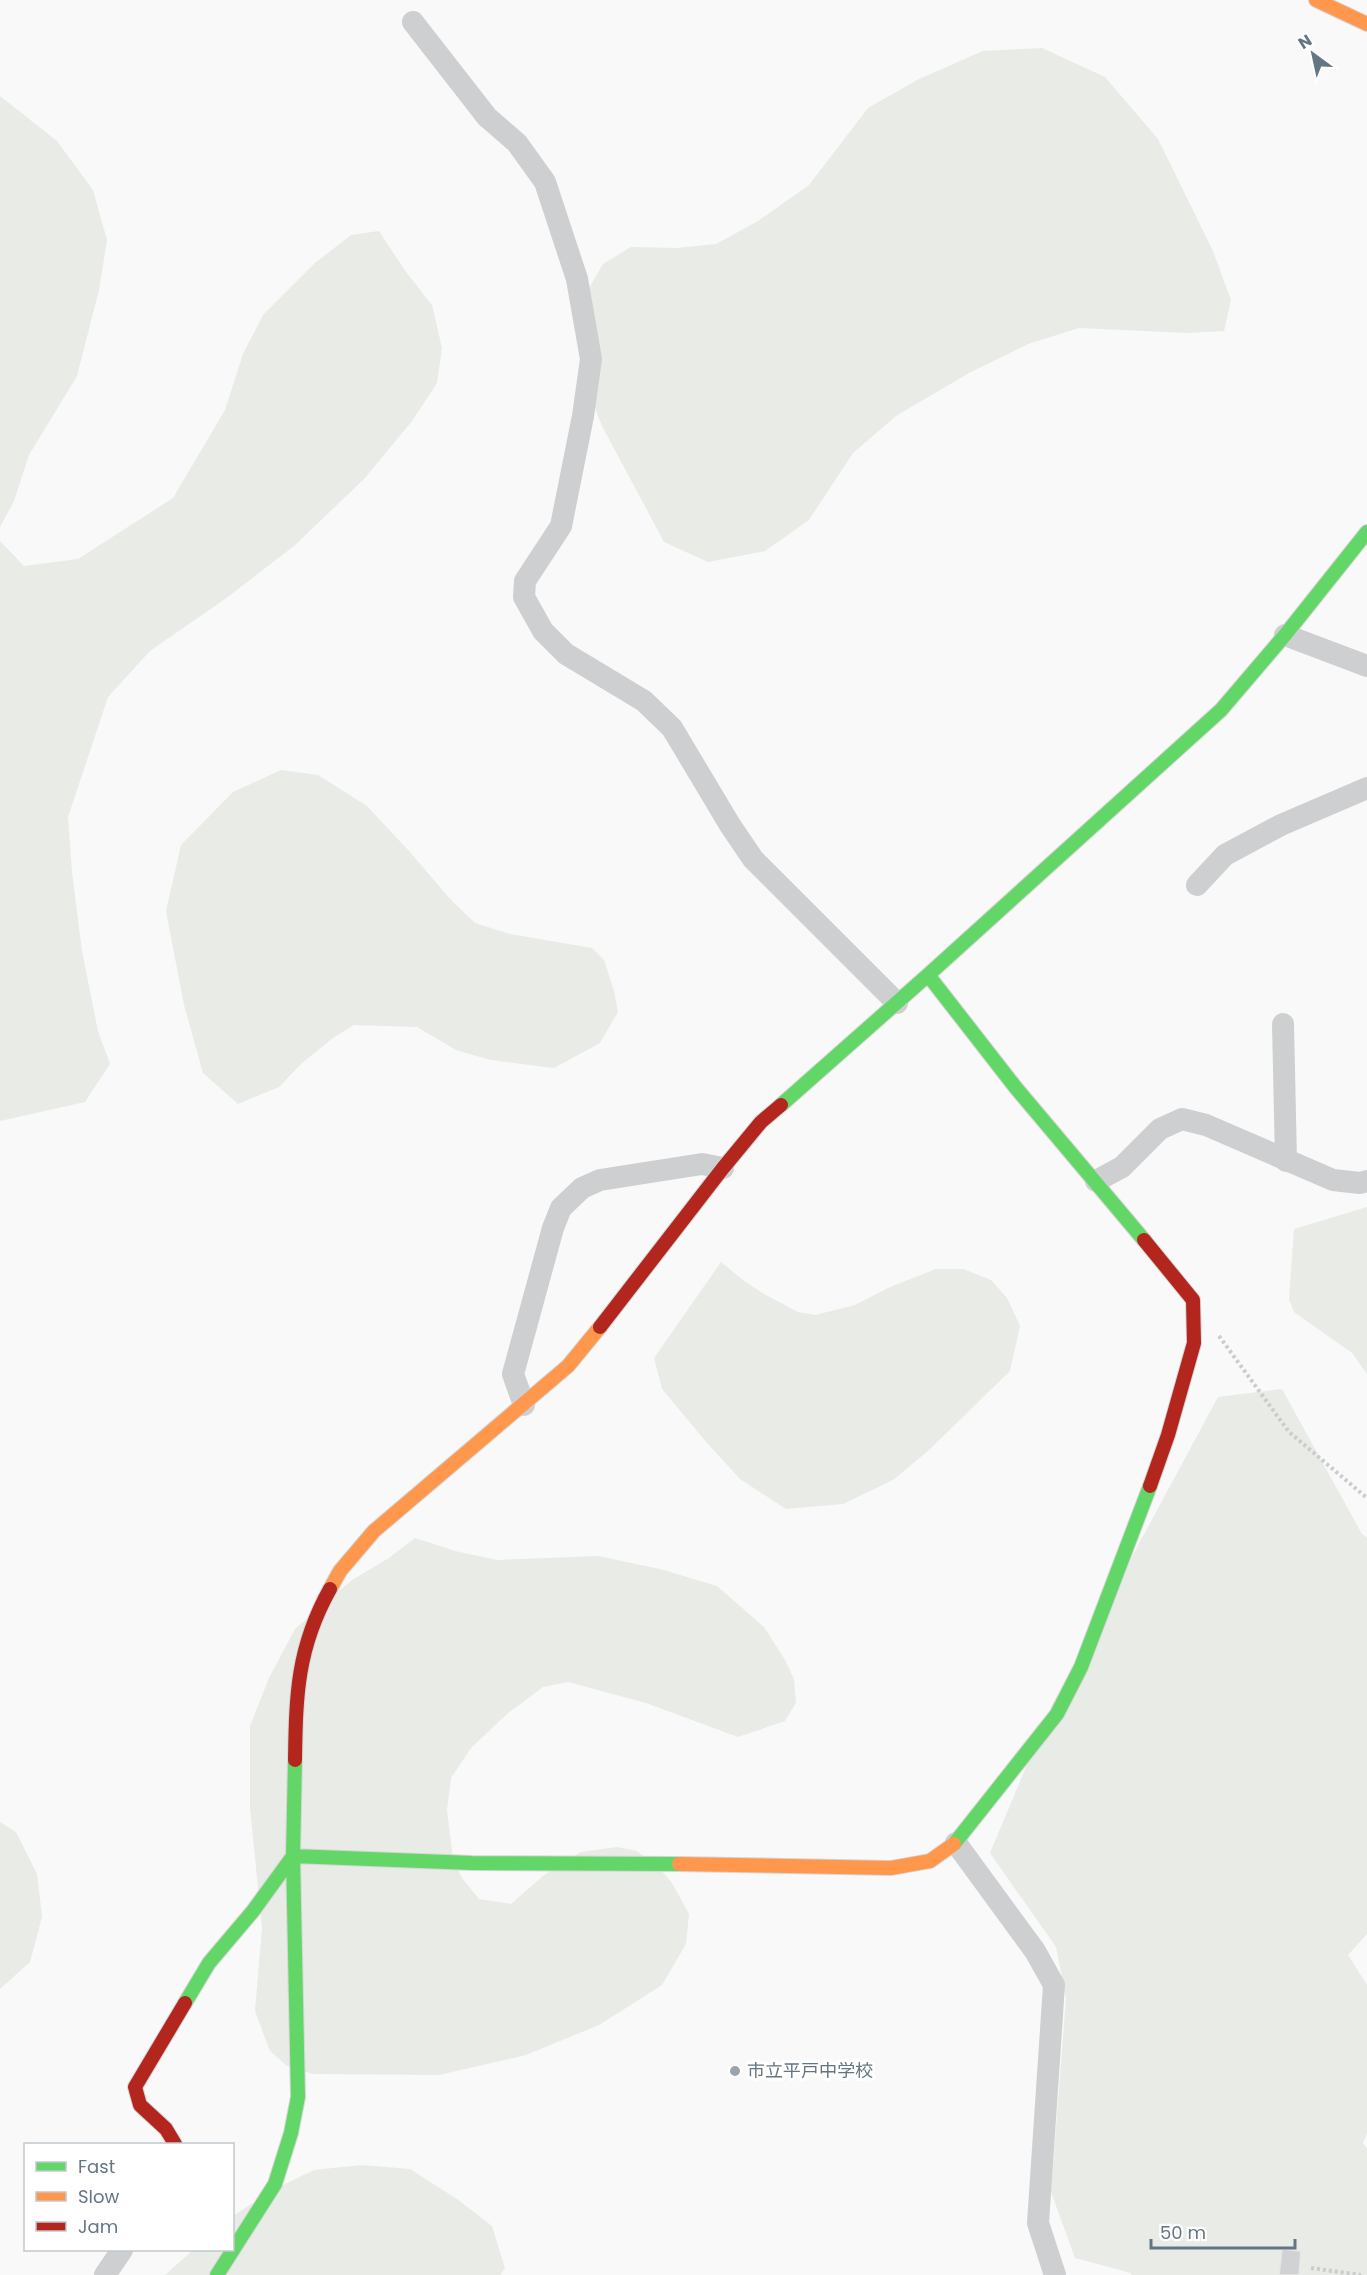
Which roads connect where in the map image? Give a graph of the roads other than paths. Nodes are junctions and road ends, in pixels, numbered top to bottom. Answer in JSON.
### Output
{"nodes":[{"id":1,"x":1316,"y":0,"type":"edge"},
{"id":2,"x":413,"y":22,"type":"dead end"},
{"id":3,"x":1367,"y":24,"type":"edge"},
{"id":4,"x":1367,"y":531,"type":"edge"},
{"id":5,"x":1285,"y":635,"type":"junction"},
{"id":6,"x":1367,"y":666,"type":"edge"},
{"id":7,"x":1367,"y":788,"type":"edge"},
{"id":8,"x":1197,"y":885,"type":"dead end"},
{"id":9,"x":928,"y":975,"type":"junction"},
{"id":10,"x":897,"y":1003,"type":"junction"},
{"id":11,"x":1282,"y":1024,"type":"dead end"},
{"id":12,"x":1286,"y":1161,"type":"junction"},
{"id":13,"x":723,"y":1168,"type":"junction"},
{"id":14,"x":1096,"y":1181,"type":"junction"},
{"id":15,"x":1367,"y":1181,"type":"edge"},
{"id":16,"x":524,"y":1405,"type":"junction"},
{"id":17,"x":956,"y":1843,"type":"junction"},
{"id":18,"x":293,"y":1856,"type":"junction"},
{"id":19,"x":173,"y":2143,"type":"edge"},
{"id":20,"x":234,"y":2248,"type":"edge"},
{"id":21,"x":121,"y":2251,"type":"edge"},
{"id":22,"x":232,"y":2251,"type":"edge"},
{"id":23,"x":105,"y":2275,"type":"edge"},
{"id":24,"x":217,"y":2275,"type":"edge"},
{"id":25,"x":1055,"y":2275,"type":"edge"}],
"edges":[{"from":1,"to":3,"type":"street"},
{"from":2,"to":10,"type":"street"},
{"from":4,"to":5,"type":"street"},
{"from":5,"to":6,"type":"street"},
{"from":5,"to":9,"type":"street"},
{"from":7,"to":8,"type":"street"},
{"from":9,"to":10,"type":"street"},
{"from":9,"to":14,"type":"street"},
{"from":10,"to":13,"type":"street"},
{"from":11,"to":12,"type":"street"},
{"from":12,"to":14,"type":"street"},
{"from":12,"to":15,"type":"street"},
{"from":13,"to":16,"type":"street"},
{"from":13,"to":16,"type":"street"},
{"from":14,"to":17,"type":"street"},
{"from":16,"to":18,"type":"street"},
{"from":17,"to":18,"type":"street"},
{"from":17,"to":25,"type":"street"},
{"from":18,"to":19,"type":"street"},
{"from":18,"to":20,"type":"street"},
{"from":21,"to":23,"type":"street"},
{"from":22,"to":24,"type":"street"}]}
